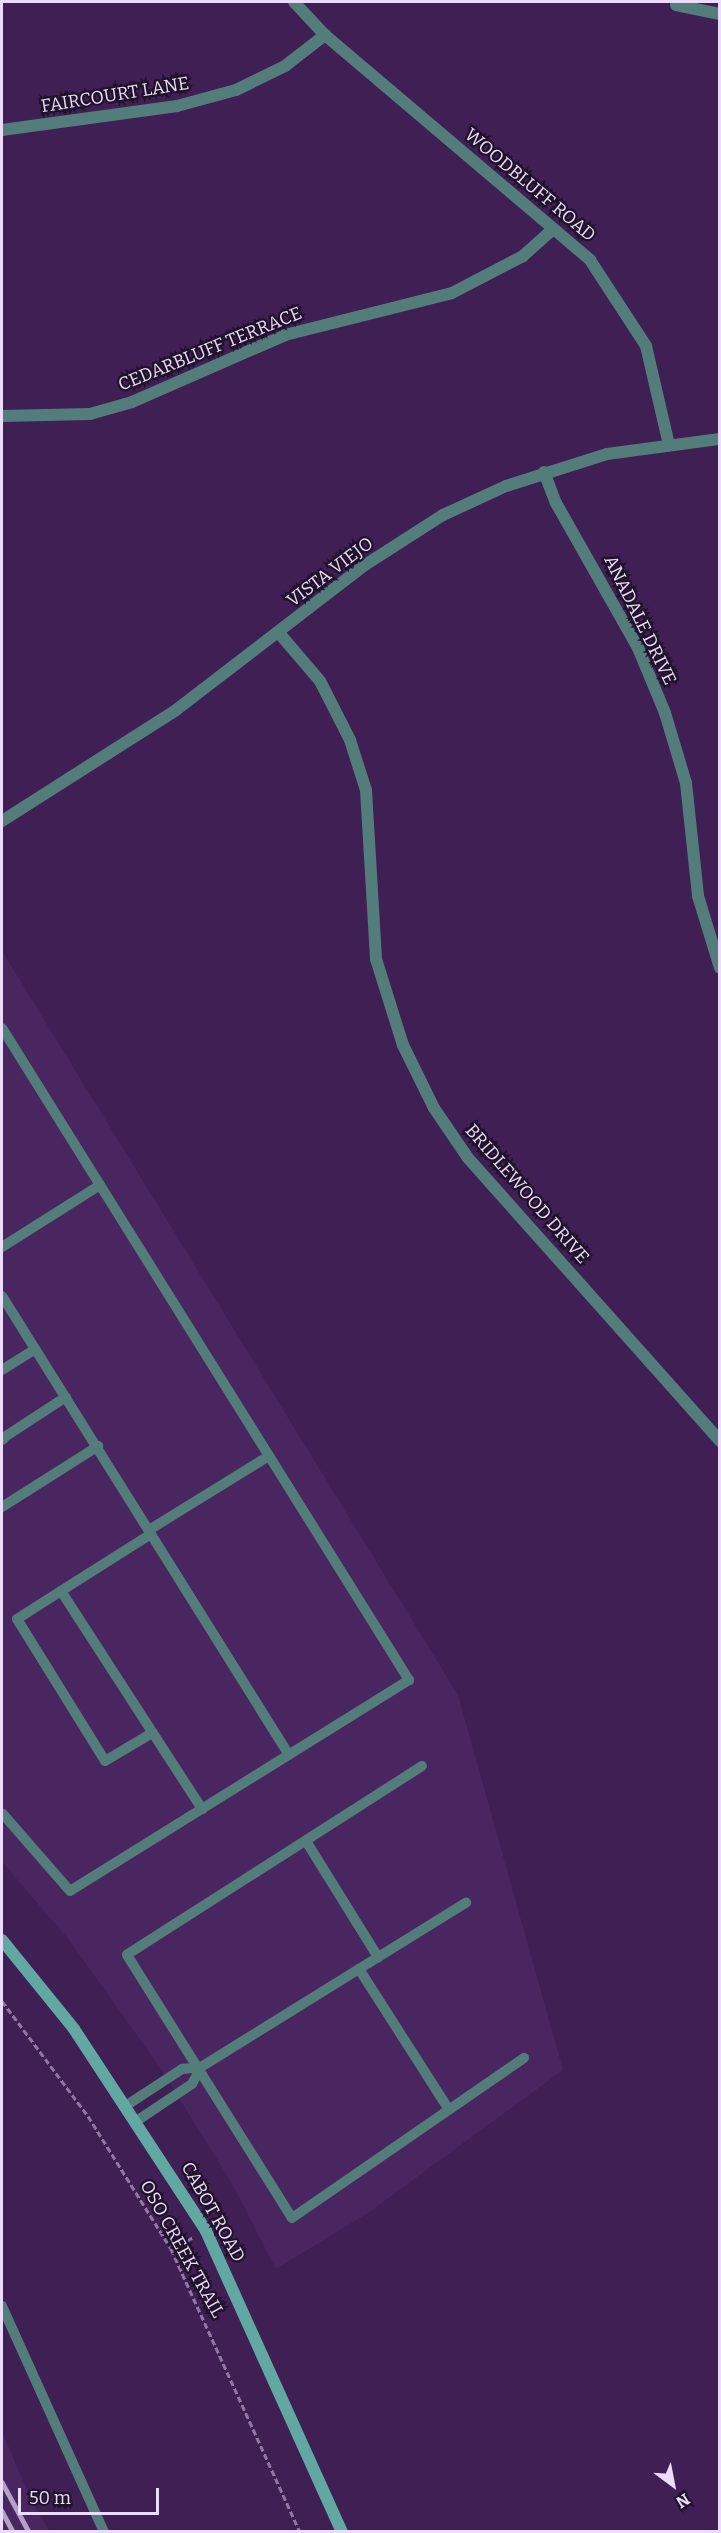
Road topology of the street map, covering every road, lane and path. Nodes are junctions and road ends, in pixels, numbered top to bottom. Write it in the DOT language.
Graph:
graph roads {
  1 [pos="294,2"];
  2 [pos="676,5"];
  3 [pos="720,14"];
  4 [pos="325,35"];
  5 [pos="2,130"];
  6 [pos="553,229"];
  7 [pos="2,416"];
  8 [pos="720,439"];
  9 [pos="669,445"];
  10 [pos="544,472"];
  11 [pos="279,633"];
  12 [pos="2,821"];
  13 [pos="720,968"];
  14 [pos="2,1028"];
  15 [pos="100,1185"];
  16 [pos="2,1247"];
  17 [pos="2,1296"];
  18 [pos="35,1348"];
  19 [pos="2,1370"];
  20 [pos="66,1397"];
  21 [pos="2,1438"];
  22 [pos="720,1441"];
  23 [pos="98,1446"];
  24 [pos="269,1456"];
  25 [pos="2,1507"];
  26 [pos="150,1532"];
  27 [pos="61,1591"];
  28 [pos="152,1733"];
  29 [pos="289,1755"];
  30 [pos="422,1766"];
  31 [pos="202,1809"];
  32 [pos="2,1813"];
  33 [pos="306,1841"];
  34 [pos="466,1903"];
  35 [pos="2,1940"];
  36 [pos="378,1957"];
  37 [pos="358,1969"];
  38 [pos="2,2001"];
  39 [pos="524,2058"];
  40 [pos="201,2067"];
  41 [pos="127,2105"];
  42 [pos="449,2110"];
  43 [pos="138,2120"];
  44 [pos="206,2231"];
  45 [pos="171,2249"];
  46 [pos="2,2306"];
  47 [pos="104,2532"];
  48 [pos="300,2532"];
  49 [pos="342,2532"];
  1 -- 4 [label="street, WOODBLUFF ROAD"];
  2 -- 3 [label="street"];
  4 -- 5 [label="street, FAIRCOURT LANE"];
  4 -- 6 [label="street, WOODBLUFF ROAD"];
  6 -- 7 [label="street, CEDARBLUFF TERRACE"];
  6 -- 9 [label="street, WOODBLUFF ROAD"];
  8 -- 9 [label="street, VISTA VIEJO"];
  9 -- 10 [label="street, VISTA VIEJO"];
  10 -- 11 [label="street, VISTA VIEJO"];
  10 -- 13 [label="street, ANADALE DRIVE"];
  11 -- 12 [label="street, VISTA VIEJO"];
  11 -- 22 [label="street, BRIDLEWOOD DRIVE"];
  14 -- 15 [label="lane"];
  15 -- 16 [label="lane"];
  15 -- 24 [label="lane"];
  17 -- 18 [label="lane"];
  18 -- 19 [label="lane"];
  18 -- 20 [label="lane"];
  20 -- 21 [label="lane"];
  20 -- 23 [label="lane"];
  23 -- 25 [label="lane"];
  23 -- 26 [label="lane"];
  24 -- 26 [label="lane"];
  24 -- 29 [label="lane"];
  26 -- 27 [label="lane"];
  26 -- 29 [label="lane"];
  27 -- 28 [label="lane"];
  27 -- 28 [label="lane"];
  28 -- 31 [label="lane"];
  29 -- 31 [label="lane"];
  30 -- 33 [label="lane"];
  31 -- 32 [label="lane"];
  33 -- 36 [label="lane"];
  33 -- 40 [label="lane"];
  34 -- 36 [label="lane"];
  35 -- 41 [label="main road, CABOT ROAD"];
  36 -- 37 [label="lane"];
  37 -- 40 [label="lane"];
  37 -- 42 [label="lane"];
  38 -- 45 [label="path, OSO CREEK TRAIL"];
  39 -- 42 [label="lane"];
  40 -- 41 [label="lane"];
  40 -- 42 [label="lane"];
  40 -- 43 [label="lane"];
  41 -- 43 [label="main road, CABOT ROAD"];
  43 -- 44 [label="main road, CABOT ROAD"];
  44 -- 45 [label="path"];
  44 -- 49 [label="main road, CABOT ROAD"];
  45 -- 48 [label="path, OSO CREEK TRAIL"];
  46 -- 47 [label="lane"];
}
